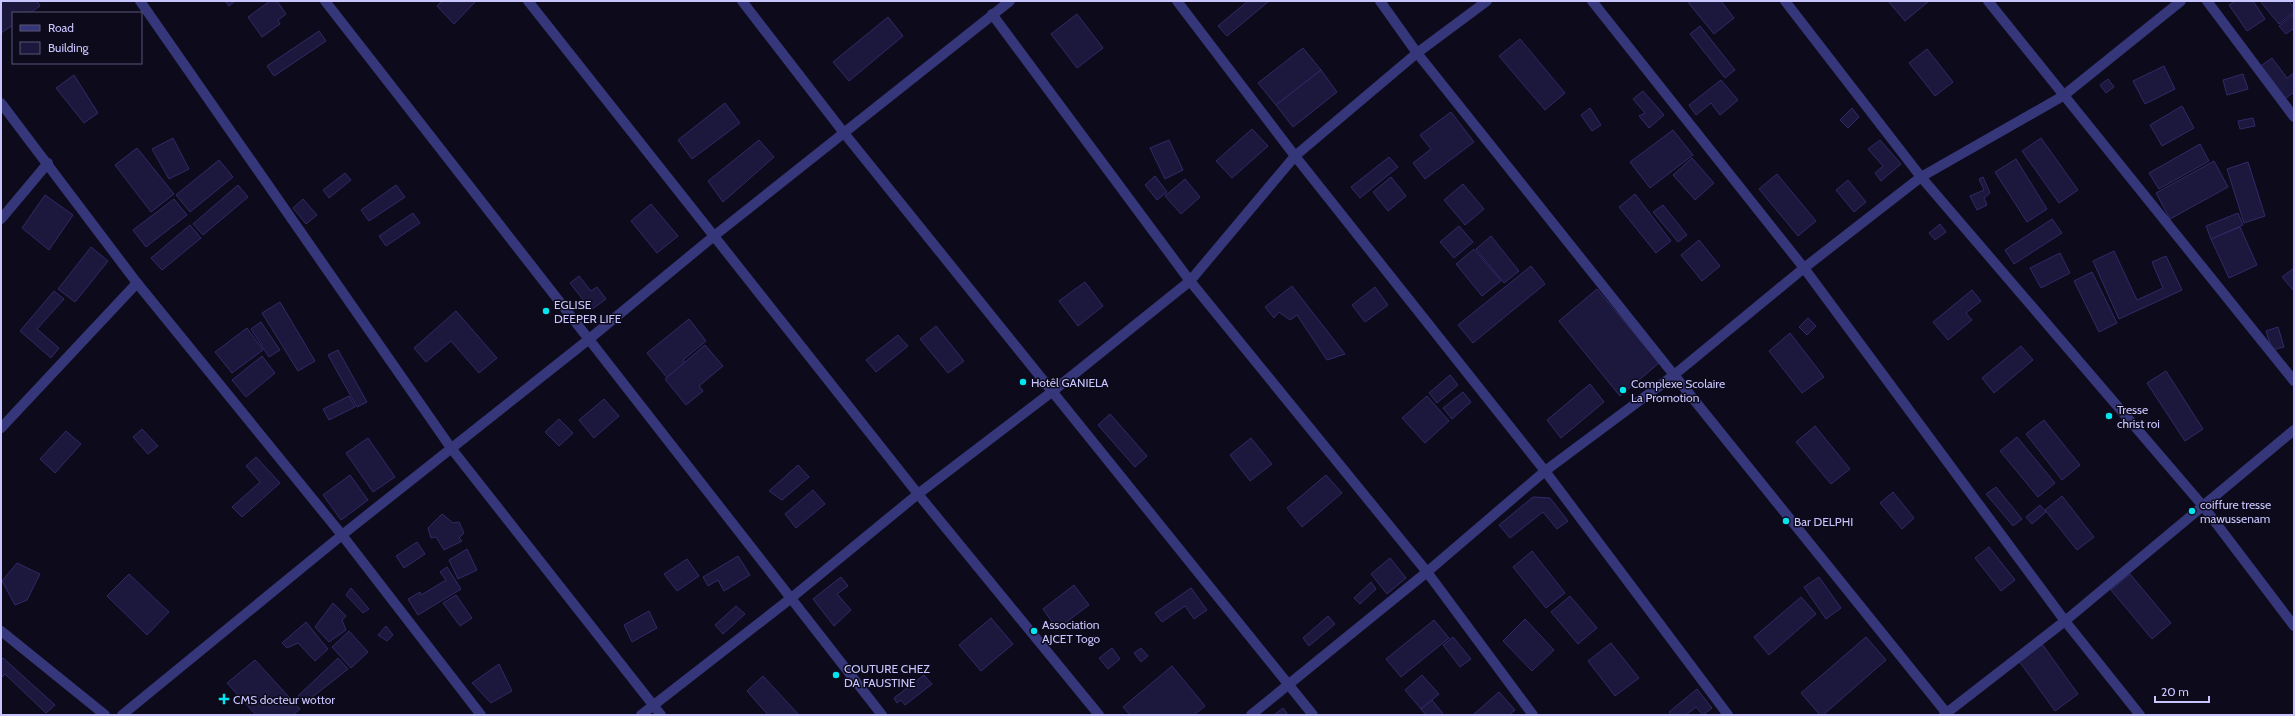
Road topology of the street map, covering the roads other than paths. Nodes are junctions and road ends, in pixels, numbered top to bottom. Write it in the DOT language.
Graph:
graph roads {
  1 [pos="140,1"];
  2 [pos="325,1"];
  3 [pos="528,1"];
  4 [pos="742,1"];
  5 [pos="1010,1"];
  6 [pos="1177,1"];
  7 [pos="1380,1"];
  8 [pos="1487,1"];
  9 [pos="1592,1"];
  10 [pos="1785,1"];
  11 [pos="1988,1"];
  12 [pos="2182,1"];
  13 [pos="2206,1"];
  14 [pos="992,14"];
  15 [pos="1417,54"];
  16 [pos="2063,96"];
  17 [pos="1,103"];
  18 [pos="2294,117"];
  19 [pos="844,133"];
  20 [pos="1295,156"];
  21 [pos="48,163"];
  22 [pos="1921,177"];
  23 [pos="1,219"];
  24 [pos="714,236"];
  25 [pos="1804,268"];
  26 [pos="1190,281"];
  27 [pos="137,283"];
  28 [pos="588,340"];
  29 [pos="1674,375"];
  30 [pos="2294,381"];
  31 [pos="1053,391"];
  32 [pos="1,428"];
  33 [pos="2294,430"];
  34 [pos="451,448"];
  35 [pos="1545,471"];
  36 [pos="918,494"];
  37 [pos="2203,506"];
  38 [pos="342,534"];
  39 [pos="1427,572"];
  40 [pos="790,599"];
  41 [pos="2065,621"];
  42 [pos="2294,626"];
  43 [pos="1,631"];
  44 [pos="1289,686"];
  45 [pos="654,706"];
  46 [pos="1946,714"];
  47 [pos="105,715"];
  48 [pos="122,715"];
  49 [pos="481,715"];
  50 [pos="641,715"];
  51 [pos="661,715"];
  52 [pos="882,715"];
  53 [pos="1099,715"];
  54 [pos="1251,715"];
  55 [pos="1313,715"];
  56 [pos="1532,715"];
  57 [pos="1728,715"];
  58 [pos="2140,715"];
  1 -- 34 [label="street"];
  2 -- 28 [label="street"];
  3 -- 24 [label="street"];
  4 -- 19 [label="street"];
  5 -- 14 [label="street"];
  6 -- 20 [label="street"];
  7 -- 15 [label="street"];
  8 -- 15 [label="street"];
  9 -- 25 [label="street"];
  10 -- 22 [label="street"];
  11 -- 16 [label="street"];
  12 -- 16 [label="street"];
  13 -- 18 [label="street"];
  14 -- 19 [label="street"];
  14 -- 26 [label="street"];
  15 -- 20 [label="street"];
  15 -- 29 [label="street"];
  16 -- 22 [label="street"];
  16 -- 30 [label="street"];
  17 -- 21 [label="street"];
  19 -- 24 [label="street"];
  19 -- 31 [label="street"];
  20 -- 26 [label="street"];
  20 -- 35 [label="street"];
  21 -- 23 [label="street"];
  21 -- 27 [label="street"];
  22 -- 25 [label="street"];
  22 -- 37 [label="street"];
  24 -- 28 [label="street"];
  24 -- 36 [label="street"];
  25 -- 29 [label="street"];
  25 -- 41 [label="street"];
  26 -- 31 [label="street"];
  26 -- 39 [label="street"];
  27 -- 32 [label="street"];
  27 -- 38 [label="street"];
  28 -- 34 [label="street"];
  28 -- 40 [label="street"];
  29 -- 35 [label="street"];
  29 -- 46 [label="street"];
  31 -- 36 [label="street"];
  31 -- 44 [label="street"];
  33 -- 37 [label="street"];
  34 -- 38 [label="street"];
  34 -- 45 [label="street"];
  35 -- 39 [label="street"];
  35 -- 57 [label="street"];
  36 -- 40 [label="street"];
  36 -- 53 [label="street"];
  37 -- 41 [label="street"];
  37 -- 42 [label="street"];
  38 -- 48 [label="street"];
  38 -- 49 [label="street"];
  39 -- 44 [label="street"];
  39 -- 56 [label="street"];
  40 -- 45 [label="street"];
  40 -- 52 [label="street"];
  41 -- 46 [label="street"];
  41 -- 58 [label="street"];
  43 -- 47 [label="street"];
  44 -- 54 [label="street"];
  44 -- 55 [label="street"];
  45 -- 50 [label="street"];
  45 -- 51 [label="street"];
}
